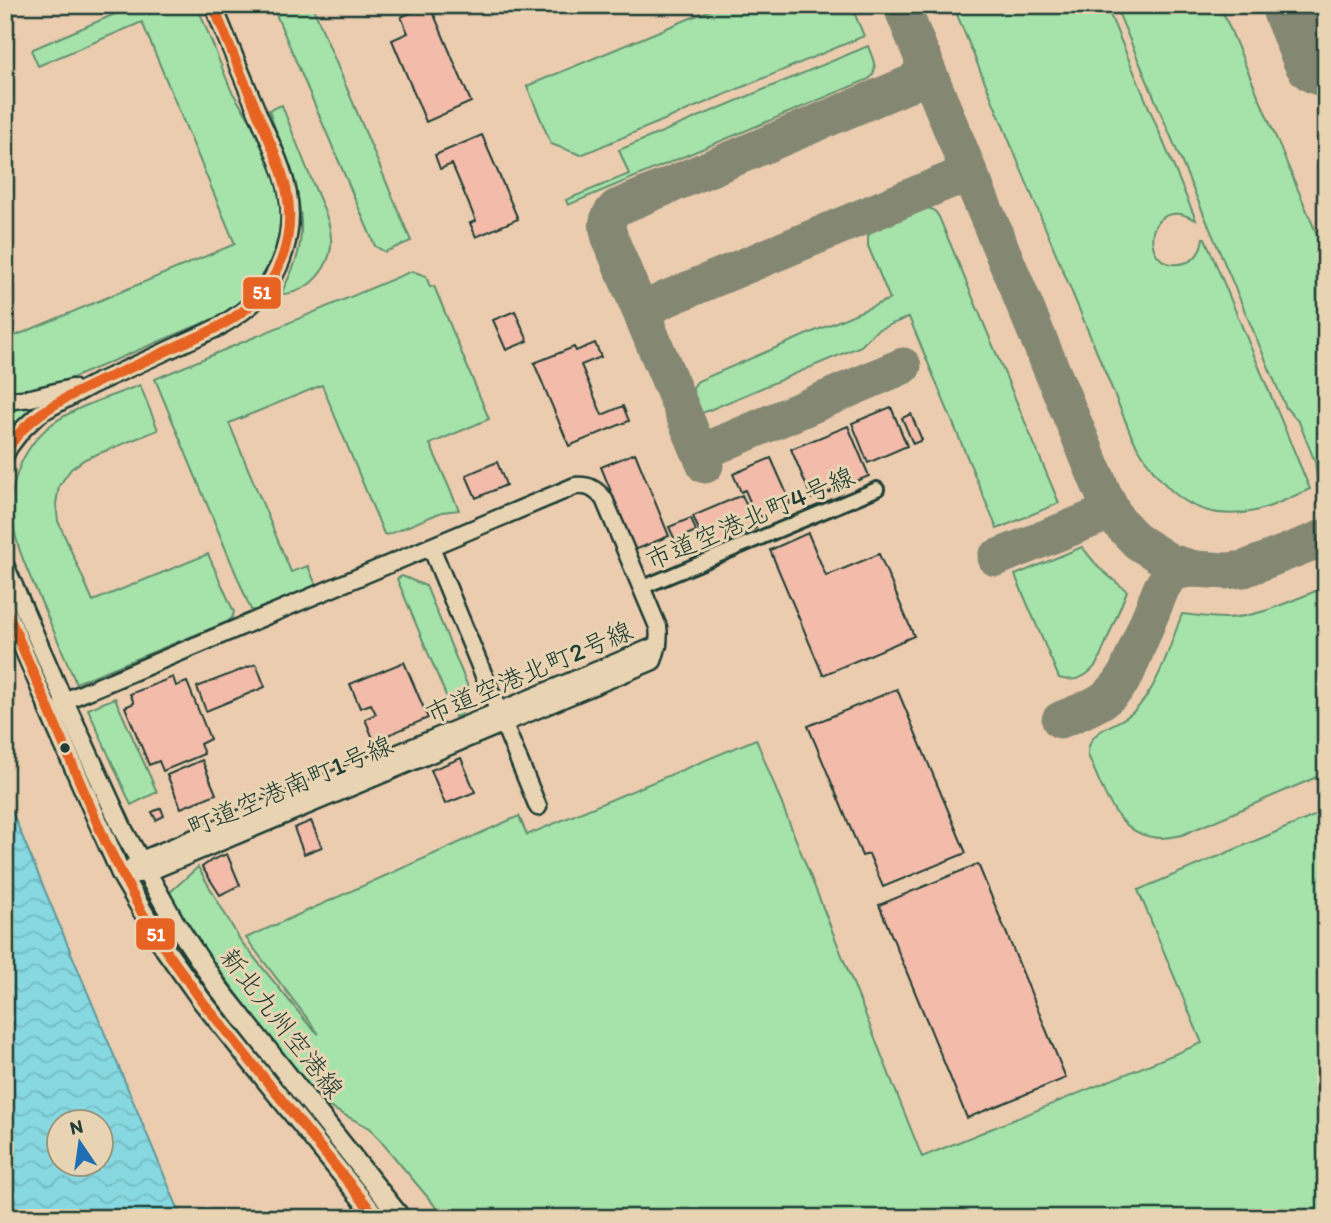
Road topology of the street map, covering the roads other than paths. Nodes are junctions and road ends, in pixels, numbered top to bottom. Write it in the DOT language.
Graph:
graph roads {
  1 [pos="213,5"];
  2 [pos="92,385"];
  3 [pos="5,401"];
  4 [pos="5,455"];
  5 [pos="877,489"];
  6 [pos="431,547"];
  7 [pos="5,565"];
  8 [pos="641,588"];
  9 [pos="5,606"];
  10 [pos="56,704"];
  11 [pos="501,718"];
  12 [pos="538,807"];
  13 [pos="143,867"];
  14 [pos="121,876"];
  15 [pos="398,1214"];
  16 [pos="377,1218"];
  1 -- 2 [label="street"];
  2 -- 3 [label="street"];
  2 -- 4 [label="street"];
  5 -- 8 [label="street, 市道空港北町4号線"];
  6 -- 8 [label="street, 市道空港北町2号線"];
  6 -- 10 [label="street, 市道空港北町2号線"];
  6 -- 11 [label="street"];
  7 -- 10 [label="street"];
  8 -- 11 [label="street, 市道空港北町2号線"];
  9 -- 10 [label="street"];
  10 -- 13 [label="main road, 新北九州空港線"];
  10 -- 14 [label="main road, 新北九州空港線"];
  11 -- 12 [label="street"];
  11 -- 13 [label="street, 市道空港北町2号線"];
  13 -- 14 [label="street, 市道空港北町2号線"];
  13 -- 15 [label="main road, 新北九州空港線"];
  14 -- 16 [label="main road, 新北九州空港線"];
}
